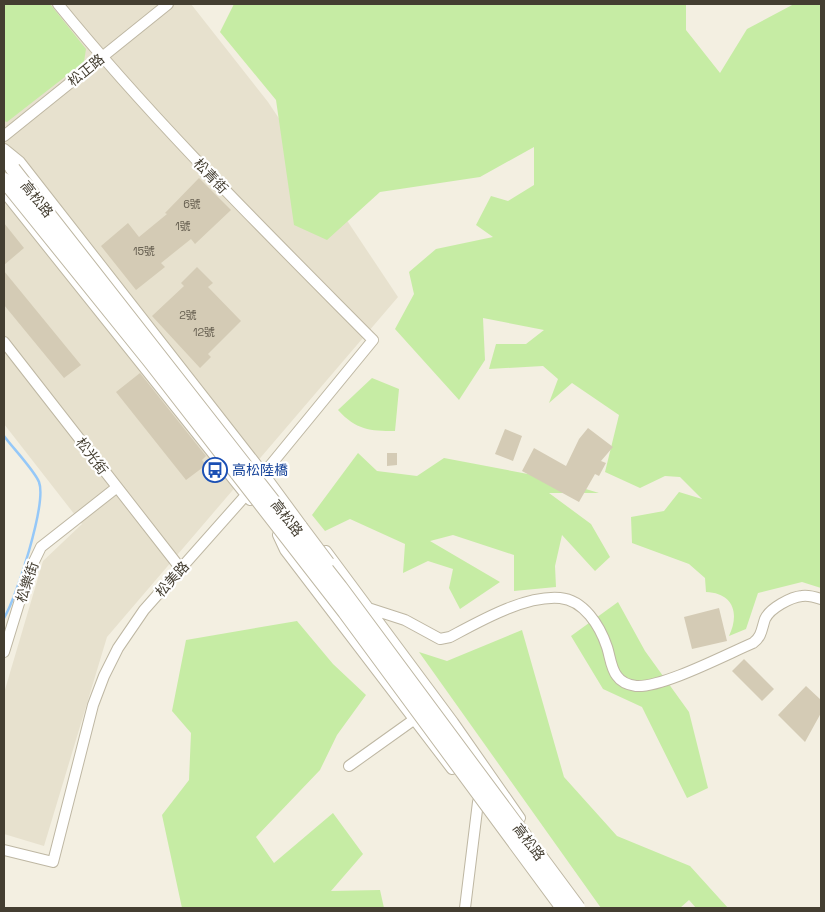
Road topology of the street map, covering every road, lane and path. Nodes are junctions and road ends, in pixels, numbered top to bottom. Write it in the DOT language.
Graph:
graph roads {
  1 [pos="58,4"];
  2 [pos="168,4"];
  3 [pos="101,57"];
  4 [pos="4,136"];
  5 [pos="4,149"];
  6 [pos="4,155"];
  7 [pos="4,180"];
  8 [pos="4,192"];
  9 [pos="373,340"];
  10 [pos="4,342"];
  11 [pos="263,472"];
  12 [pos="116,488"];
  13 [pos="246,496"];
  14 [pos="300,522"];
  15 [pos="281,539"];
  16 [pos="181,569"];
  17 [pos="821,599"];
  18 [pos="368,608"];
  19 [pos="4,652"];
  20 [pos="438,702"];
  21 [pos="413,720"];
  22 [pos="440,732"];
  23 [pos="350,766"];
  24 [pos="495,785"];
  25 [pos="478,802"];
  26 [pos="4,850"];
  27 [pos="465,908"];
  28 [pos="563,908"];
  29 [pos="578,908"];
  1 -- 3 [label="street, 松青街"];
  2 -- 3 [label="street, 松正路"];
  3 -- 4 [label="street, 松正路"];
  3 -- 9 [label="street, 松青街"];
  5 -- 11 [label="street, 高松路"];
  6 -- 22 [label="street, 高松路, bridge"];
  7 -- 22 [label="street, 高松路, bridge"];
  8 -- 13 [label="street, 高松路"];
  9 -- 11 [label="street, 松美路"];
  10 -- 12 [label="street, 松光街"];
  11 -- 13 [label="street, 松美路"];
  11 -- 14 [label="street, 高松路"];
  12 -- 16 [label="street, 松光街"];
  12 -- 19 [label="street, 松樂街"];
  13 -- 15 [label="street, 高松路"];
  13 -- 16 [label="street, 松美路"];
  14 -- 18 [label="street, 高松路"];
  14 -- 22 [label="street, bridge"];
  15 -- 21 [label="street, 高松路"];
  15 -- 22 [label="street, bridge"];
  16 -- 26 [label="street, 松美路"];
  17 -- 18 [label="street"];
  18 -- 20 [label="street, 高松路"];
  20 -- 21 [label="street"];
  20 -- 24 [label="street, 高松路"];
  21 -- 23 [label="street"];
  21 -- 25 [label="street, 高松路"];
  22 -- 28 [label="street, 高松路, bridge"];
  22 -- 29 [label="street, 高松路, bridge"];
  24 -- 25 [label="street"];
  24 -- 25 [label="street, 高松路"];
  25 -- 27 [label="street"];
}
